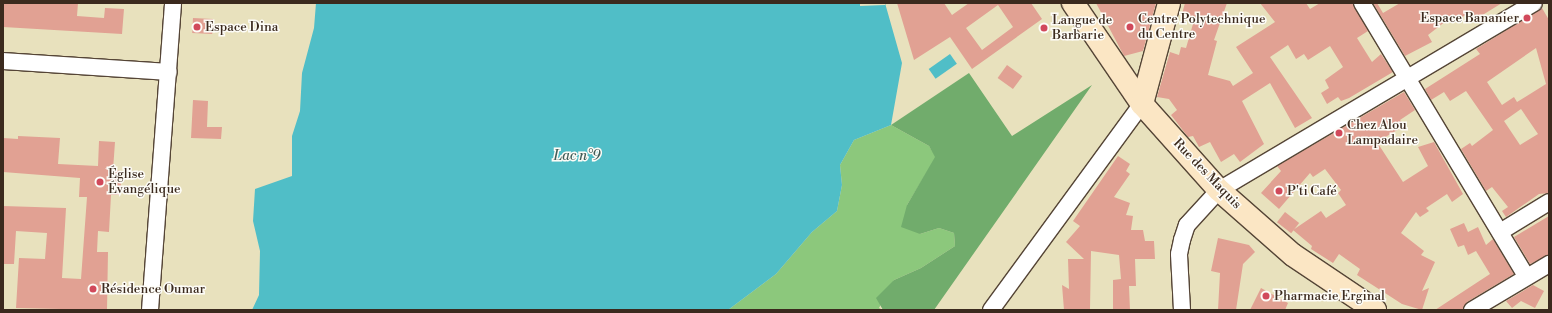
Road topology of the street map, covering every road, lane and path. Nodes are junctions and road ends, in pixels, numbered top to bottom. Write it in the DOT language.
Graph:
graph roads {
  1 [pos="174,3"];
  2 [pos="1073,3"];
  3 [pos="1169,3"];
  4 [pos="1362,3"];
  5 [pos="1534,3"];
  6 [pos="3,61"];
  7 [pos="169,72"];
  8 [pos="1406,80"];
  9 [pos="1142,104"];
  10 [pos="1219,190"];
  11 [pos="1549,202"];
  12 [pos="1500,232"];
  13 [pos="1549,264"];
  14 [pos="1526,276"];
  15 [pos="150,310"];
  16 [pos="991,310"];
  17 [pos="1182,310"];
  18 [pos="1375,310"];
  19 [pos="1472,310"];
  1 -- 7 [label="street"];
  2 -- 9 [label="street, Rue des Maquis"];
  3 -- 9 [label="street"];
  4 -- 8 [label="street"];
  5 -- 8 [label="street"];
  6 -- 7 [label="street"];
  7 -- 15 [label="street"];
  8 -- 10 [label="street"];
  8 -- 12 [label="street"];
  9 -- 10 [label="street, Rue des Maquis"];
  9 -- 16 [label="street"];
  10 -- 17 [label="street"];
  10 -- 18 [label="street, Rue des Maquis"];
  11 -- 12 [label="street"];
  12 -- 14 [label="street"];
  13 -- 14 [label="street"];
  14 -- 19 [label="street"];
}
